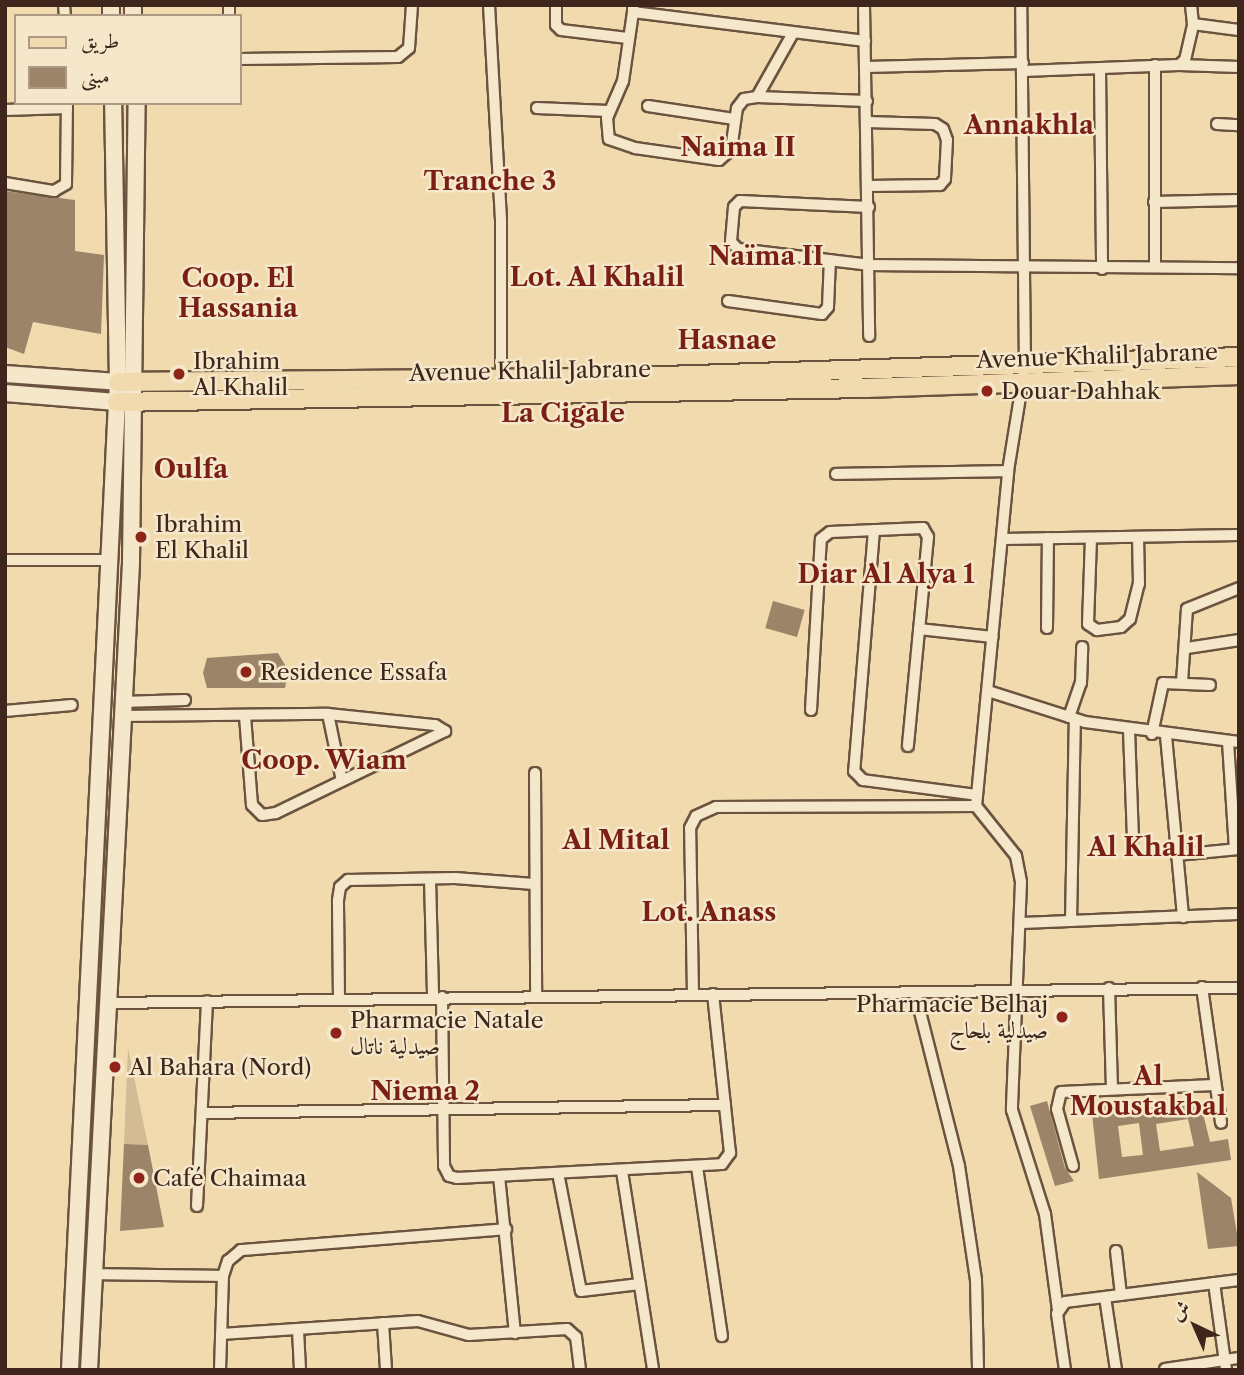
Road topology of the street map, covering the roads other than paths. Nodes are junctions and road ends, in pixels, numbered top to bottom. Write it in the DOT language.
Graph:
graph roads {
  1 [pos="412,5"];
  2 [pos="489,5"];
  3 [pos="556,5"];
  4 [pos="864,5"];
  5 [pos="1021,5"];
  6 [pos="1191,5"];
  7 [pos="633,9"];
  8 [pos="1193,24"];
  9 [pos="1239,30"];
  10 [pos="793,33"];
  11 [pos="628,38"];
  12 [pos="865,41"];
  13 [pos="242,59"];
  14 [pos="1155,65"];
  15 [pos="1179,65"];
  16 [pos="866,67"];
  17 [pos="1023,67"];
  18 [pos="1239,67"];
  19 [pos="1100,69"];
  20 [pos="757,97"];
  21 [pos="867,100"];
  22 [pos="67,105"];
  23 [pos="113,105"];
  24 [pos="136,105"];
  25 [pos="648,106"];
  26 [pos="537,108"];
  27 [pos="5,110"];
  28 [pos="608,111"];
  29 [pos="734,119"];
  30 [pos="867,122"];
  31 [pos="1217,124"];
  32 [pos="1239,125"];
  33 [pos="5,183"];
  34 [pos="868,186"];
  35 [pos="1239,200"];
  36 [pos="1154,202"];
  37 [pos="869,207"];
  38 [pos="830,260"];
  39 [pos="870,265"];
  40 [pos="1024,266"];
  41 [pos="1155,267"];
  42 [pos="1239,268"];
  43 [pos="1102,269"];
  44 [pos="728,301"];
  45 [pos="869,335"];
  46 [pos="1239,357"];
  47 [pos="5,374"];
  48 [pos="1024,374"];
  49 [pos="1239,375"];
  50 [pos="501,379"];
  51 [pos="127,383"];
  52 [pos="5,393"];
  53 [pos="125,402"];
  54 [pos="1008,471"];
  55 [pos="836,474"];
  56 [pos="874,530"];
  57 [pos="1239,535"];
  58 [pos="1138,537"];
  59 [pos="1048,538"];
  60 [pos="1091,538"];
  61 [pos="1003,539"];
  62 [pos="5,560"];
  63 [pos="109,560"];
  64 [pos="1239,588"];
  65 [pos="1046,628"];
  66 [pos="919,629"];
  67 [pos="992,637"];
  68 [pos="1239,640"];
  69 [pos="1082,647"];
  70 [pos="1187,648"];
  71 [pos="1182,682"];
  72 [pos="1210,685"];
  73 [pos="988,691"];
  74 [pos="185,700"];
  75 [pos="72,705"];
  76 [pos="122,709"];
  77 [pos="811,710"];
  78 [pos="5,711"];
  79 [pos="328,714"];
  80 [pos="244,717"];
  81 [pos="1072,718"];
  82 [pos="1129,730"];
  83 [pos="1152,734"];
  84 [pos="1166,736"];
  85 [pos="1234,742"];
  86 [pos="908,746"];
  87 [pos="535,772"];
  88 [pos="342,781"];
  89 [pos="976,800"];
  90 [pos="1133,838"];
  91 [pos="1237,849"];
  92 [pos="1177,855"];
  93 [pos="430,879"];
  94 [pos="534,884"];
  95 [pos="1239,914"];
  96 [pos="1183,917"];
  97 [pos="1071,921"];
  98 [pos="1021,923"];
  99 [pos="1202,987"];
  100 [pos="1109,988"];
  101 [pos="1239,988"];
  102 [pos="1015,989"];
  103 [pos="915,992"];
  104 [pos="692,994"];
  105 [pos="713,994"];
  106 [pos="536,995"];
  107 [pos="437,996"];
  108 [pos="339,999"];
  109 [pos="207,1002"];
  110 [pos="110,1003"];
  111 [pos="1214,1084"];
  112 [pos="1112,1087"];
  113 [pos="725,1105"];
  114 [pos="443,1110"];
  115 [pos="202,1113"];
  116 [pos="1221,1123"];
  117 [pos="1073,1166"];
  118 [pos="697,1167"];
  119 [pos="622,1171"];
  120 [pos="558,1173"];
  121 [pos="499,1176"];
  122 [pos="197,1206"];
  123 [pos="506,1229"];
  124 [pos="1115,1251"];
  125 [pos="93,1274"];
  126 [pos="223,1276"];
  127 [pos="1239,1279"];
  128 [pos="1214,1283"];
  129 [pos="640,1284"];
  130 [pos="1121,1295"];
  131 [pos="1105,1297"];
  132 [pos="1058,1310"];
  133 [pos="383,1323"];
  134 [pos="298,1330"];
  135 [pos="515,1333"];
  136 [pos="221,1334"];
  137 [pos="722,1336"];
  138 [pos="1239,1358"];
  139 [pos="1225,1365"];
  140 [pos="1166,1369"];
  141 [pos="70,1370"];
  142 [pos="89,1370"];
  143 [pos="220,1370"];
  144 [pos="300,1370"];
  145 [pos="386,1370"];
  146 [pos="580,1370"];
  147 [pos="653,1370"];
  148 [pos="978,1370"];
  149 [pos="1065,1370"];
  150 [pos="1116,1370"];
  1 -- 13 [label="street"];
  2 -- 50 [label="street"];
  3 -- 11 [label="street"];
  4 -- 12 [label="street"];
  5 -- 17 [label="street"];
  6 -- 8 [label="street"];
  7 -- 10 [label="street"];
  7 -- 11 [label="street"];
  8 -- 9 [label="street"];
  8 -- 15 [label="street"];
  10 -- 12 [label="street"];
  10 -- 20 [label="street"];
  11 -- 28 [label="street"];
  12 -- 16 [label="street"];
  14 -- 15 [label="street"];
  14 -- 19 [label="street"];
  14 -- 36 [label="street"];
  15 -- 18 [label="street"];
  16 -- 17 [label="street"];
  16 -- 21 [label="street"];
  17 -- 19 [label="street"];
  17 -- 40 [label="street"];
  19 -- 43 [label="street"];
  20 -- 21 [label="street"];
  20 -- 29 [label="street"];
  21 -- 30 [label="street"];
  22 -- 27 [label="street"];
  22 -- 33 [label="street"];
  23 -- 51 [label="main road"];
  24 -- 51 [label="main road"];
  25 -- 29 [label="street"];
  26 -- 28 [label="street"];
  28 -- 29 [label="street"];
  30 -- 34 [label="street"];
  30 -- 34 [label="street"];
  31 -- 32 [label="street"];
  34 -- 37 [label="street"];
  35 -- 36 [label="street"];
  36 -- 41 [label="street"];
  37 -- 38 [label="street"];
  37 -- 39 [label="street"];
  38 -- 39 [label="street"];
  38 -- 44 [label="street"];
  39 -- 40 [label="street"];
  39 -- 45 [label="street"];
  40 -- 43 [label="street"];
  40 -- 48 [label="street"];
  41 -- 42 [label="street"];
  41 -- 43 [label="street"];
  46 -- 48 [label="main road, Avenue Khalil Jabrane"];
  47 -- 51 [label="main road"];
  48 -- 49 [label="main road, Avenue Khalil Jabrane"];
  48 -- 50 [label="main road, Avenue Khalil Jabrane"];
  48 -- 53 [label="main road, Avenue Khalil Jabrane"];
  48 -- 54 [label="street"];
  50 -- 51 [label="main road, Avenue Khalil Jabrane"];
  51 -- 53 [label="main road"];
  52 -- 53 [label="main road"];
  53 -- 63 [label="main road"];
  53 -- 76 [label="main road"];
  54 -- 55 [label="street"];
  54 -- 61 [label="street"];
  56 -- 66 [label="street"];
  56 -- 77 [label="street"];
  56 -- 89 [label="street"];
  57 -- 58 [label="street"];
  58 -- 60 [label="street"];
  58 -- 60 [label="street"];
  59 -- 60 [label="street"];
  59 -- 61 [label="street"];
  59 -- 65 [label="street"];
  61 -- 67 [label="street"];
  62 -- 63 [label="street"];
  63 -- 141 [label="main road"];
  64 -- 70 [label="street"];
  66 -- 67 [label="street"];
  66 -- 86 [label="street"];
  67 -- 73 [label="street"];
  68 -- 70 [label="street"];
  69 -- 81 [label="street"];
  70 -- 71 [label="street"];
  71 -- 72 [label="street"];
  71 -- 83 [label="street"];
  73 -- 81 [label="street"];
  73 -- 89 [label="street"];
  74 -- 76 [label="street"];
  75 -- 78 [label="street"];
  76 -- 80 [label="street"];
  76 -- 110 [label="main road"];
  79 -- 80 [label="street"];
  79 -- 88 [label="street"];
  79 -- 88 [label="street"];
  80 -- 88 [label="street"];
  81 -- 82 [label="street"];
  81 -- 97 [label="street"];
  82 -- 83 [label="street"];
  82 -- 90 [label="street"];
  83 -- 84 [label="street"];
  84 -- 85 [label="street"];
  84 -- 92 [label="street"];
  85 -- 91 [label="street"];
  87 -- 94 [label="street"];
  89 -- 98 [label="street"];
  89 -- 104 [label="street"];
  91 -- 92 [label="street"];
  92 -- 96 [label="street"];
  93 -- 94 [label="street"];
  93 -- 107 [label="street"];
  93 -- 108 [label="street"];
  94 -- 106 [label="street"];
  95 -- 96 [label="street"];
  96 -- 97 [label="street"];
  97 -- 98 [label="street"];
  98 -- 102 [label="street"];
  99 -- 100 [label="street"];
  99 -- 101 [label="street"];
  99 -- 111 [label="street"];
  100 -- 102 [label="street"];
  100 -- 112 [label="street"];
  102 -- 103 [label="street"];
  102 -- 132 [label="street"];
  103 -- 105 [label="street"];
  103 -- 148 [label="street"];
  104 -- 105 [label="street"];
  104 -- 106 [label="street"];
  105 -- 113 [label="street"];
  106 -- 107 [label="street"];
  107 -- 108 [label="street"];
  107 -- 114 [label="street"];
  108 -- 109 [label="street"];
  109 -- 110 [label="street"];
  109 -- 115 [label="street"];
  110 -- 125 [label="main road"];
  111 -- 112 [label="street"];
  111 -- 116 [label="street"];
  112 -- 117 [label="street"];
  113 -- 114 [label="street"];
  113 -- 118 [label="street"];
  114 -- 115 [label="street"];
  114 -- 121 [label="street"];
  115 -- 122 [label="street"];
  118 -- 119 [label="street"];
  118 -- 137 [label="street"];
  119 -- 120 [label="street"];
  119 -- 129 [label="street"];
  120 -- 121 [label="street"];
  120 -- 129 [label="street"];
  121 -- 123 [label="street"];
  123 -- 126 [label="street"];
  123 -- 135 [label="street"];
  124 -- 130 [label="street"];
  125 -- 126 [label="street"];
  125 -- 142 [label="main road"];
  126 -- 136 [label="street"];
  127 -- 128 [label="street"];
  128 -- 130 [label="street"];
  128 -- 139 [label="street"];
  129 -- 147 [label="street"];
  130 -- 131 [label="street"];
  131 -- 132 [label="street"];
  131 -- 150 [label="street"];
  132 -- 149 [label="street"];
  133 -- 134 [label="street"];
  133 -- 135 [label="street"];
  133 -- 145 [label="street"];
  134 -- 136 [label="street"];
  134 -- 144 [label="street"];
  135 -- 146 [label="street"];
  136 -- 143 [label="street"];
  138 -- 139 [label="street"];
  139 -- 140 [label="street"];
}
